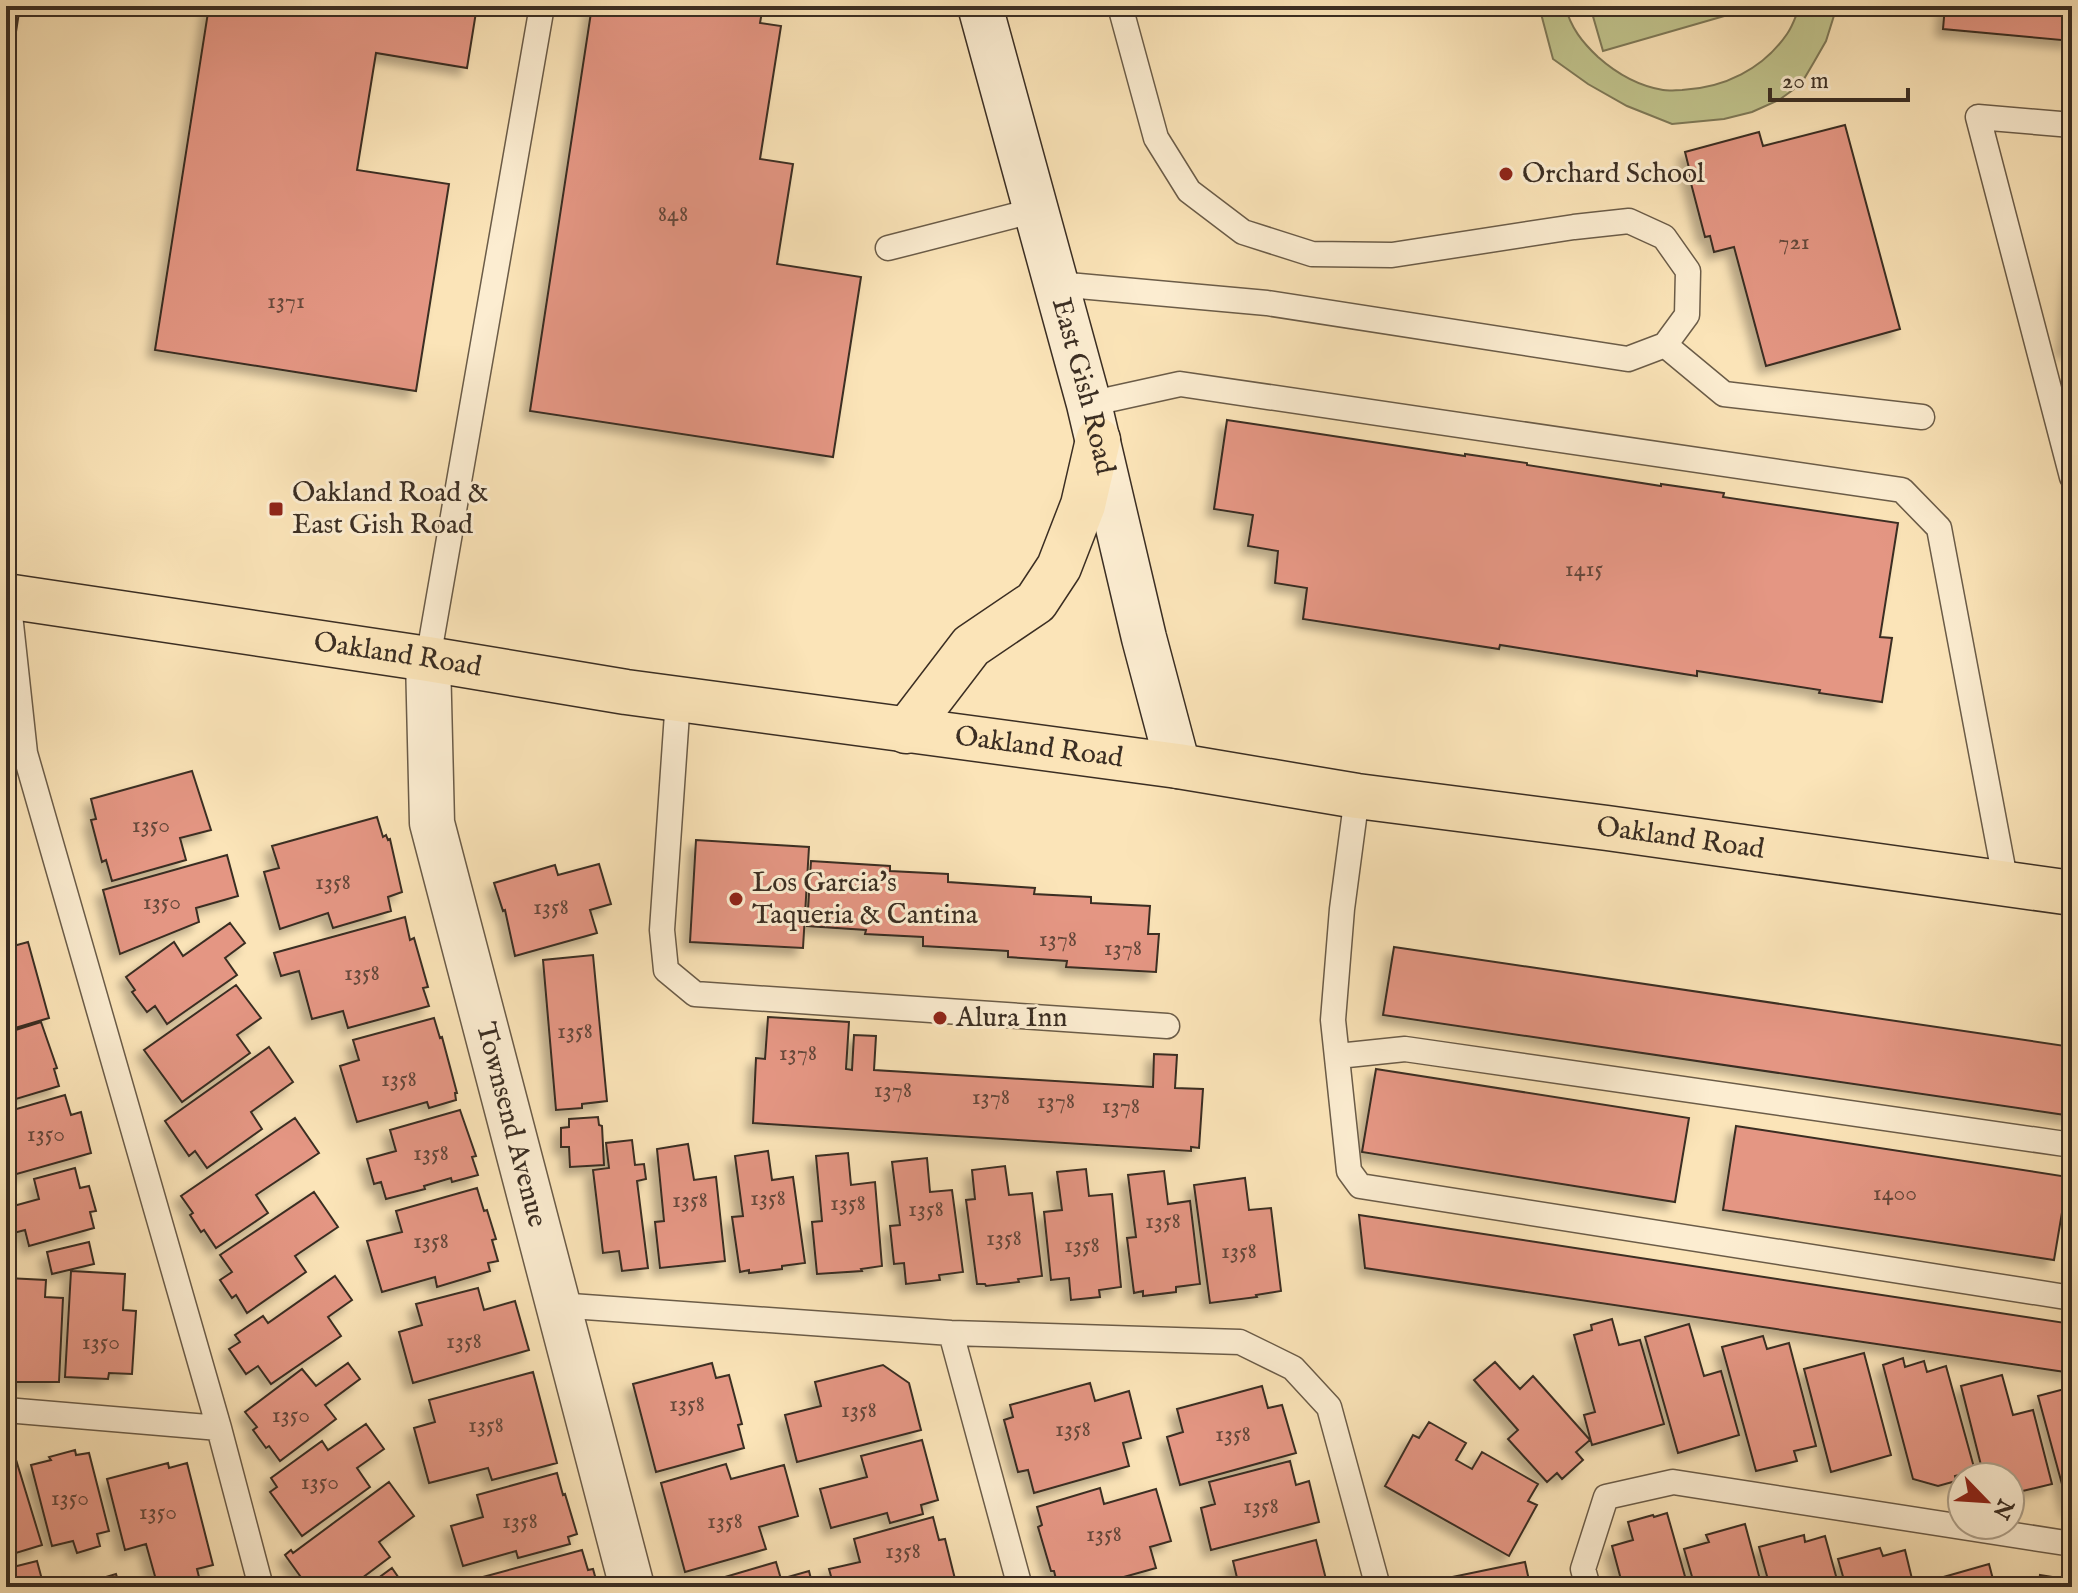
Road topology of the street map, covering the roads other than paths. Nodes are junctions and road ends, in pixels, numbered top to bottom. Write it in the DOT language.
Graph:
graph roads {
  1 [pos="542,6"];
  2 [pos="980,6"];
  3 [pos="1120,6"];
  4 [pos="2072,125"];
  5 [pos="1036,210"];
  6 [pos="888,248"];
  7 [pos="1057,284"];
  8 [pos="1665,345"];
  9 [pos="1922,417"];
  10 [pos="1094,422"];
  11 [pos="2072,477"];
  12 [pos="7,596"];
  13 [pos="428,659"];
  14 [pos="678,699"];
  15 [pos="906,731"];
  16 [pos="1178,766"];
  17 [pos="1357,796"];
  18 [pos="2006,884"];
  19 [pos="2072,893"];
  20 [pos="1167,1026"];
  21 [pos="1338,1056"];
  22 [pos="2072,1145"];
  23 [pos="2072,1298"];
  24 [pos="557,1305"];
  25 [pos="951,1333"];
  26 [pos="6,1410"];
  27 [pos="219,1428"];
  28 [pos="2072,1544"];
  29 [pos="261,1587"];
  30 [pos="632,1587"];
  31 [pos="1020,1587"];
  32 [pos="1378,1587"];
  33 [pos="1588,1587"];
  1 -- 13 [label="lane"];
  2 -- 5 [label="street, East Gish Road"];
  3 -- 8 [label="lane"];
  4 -- 11 [label="lane"];
  5 -- 6 [label="lane"];
  5 -- 7 [label="street, East Gish Road"];
  7 -- 8 [label="lane"];
  7 -- 10 [label="street, East Gish Road"];
  8 -- 9 [label="lane"];
  10 -- 15 [label="main road"];
  10 -- 16 [label="street, East Gish Road"];
  10 -- 18 [label="lane"];
  12 -- 13 [label="main road, Oakland Road"];
  12 -- 27 [label="lane"];
  13 -- 14 [label="main road, Oakland Road"];
  13 -- 24 [label="street, Townsend Avenue"];
  14 -- 15 [label="main road, Oakland Road"];
  14 -- 20 [label="lane"];
  15 -- 16 [label="main road, Oakland Road"];
  16 -- 17 [label="main road, Oakland Road"];
  17 -- 18 [label="main road, Oakland Road"];
  17 -- 21 [label="lane"];
  18 -- 19 [label="main road, Oakland Road"];
  21 -- 22 [label="lane"];
  21 -- 23 [label="lane"];
  24 -- 25 [label="lane"];
  24 -- 30 [label="street, Townsend Avenue"];
  25 -- 31 [label="lane"];
  25 -- 32 [label="lane"];
  26 -- 27 [label="lane"];
  27 -- 29 [label="lane"];
  28 -- 33 [label="lane"];
}
